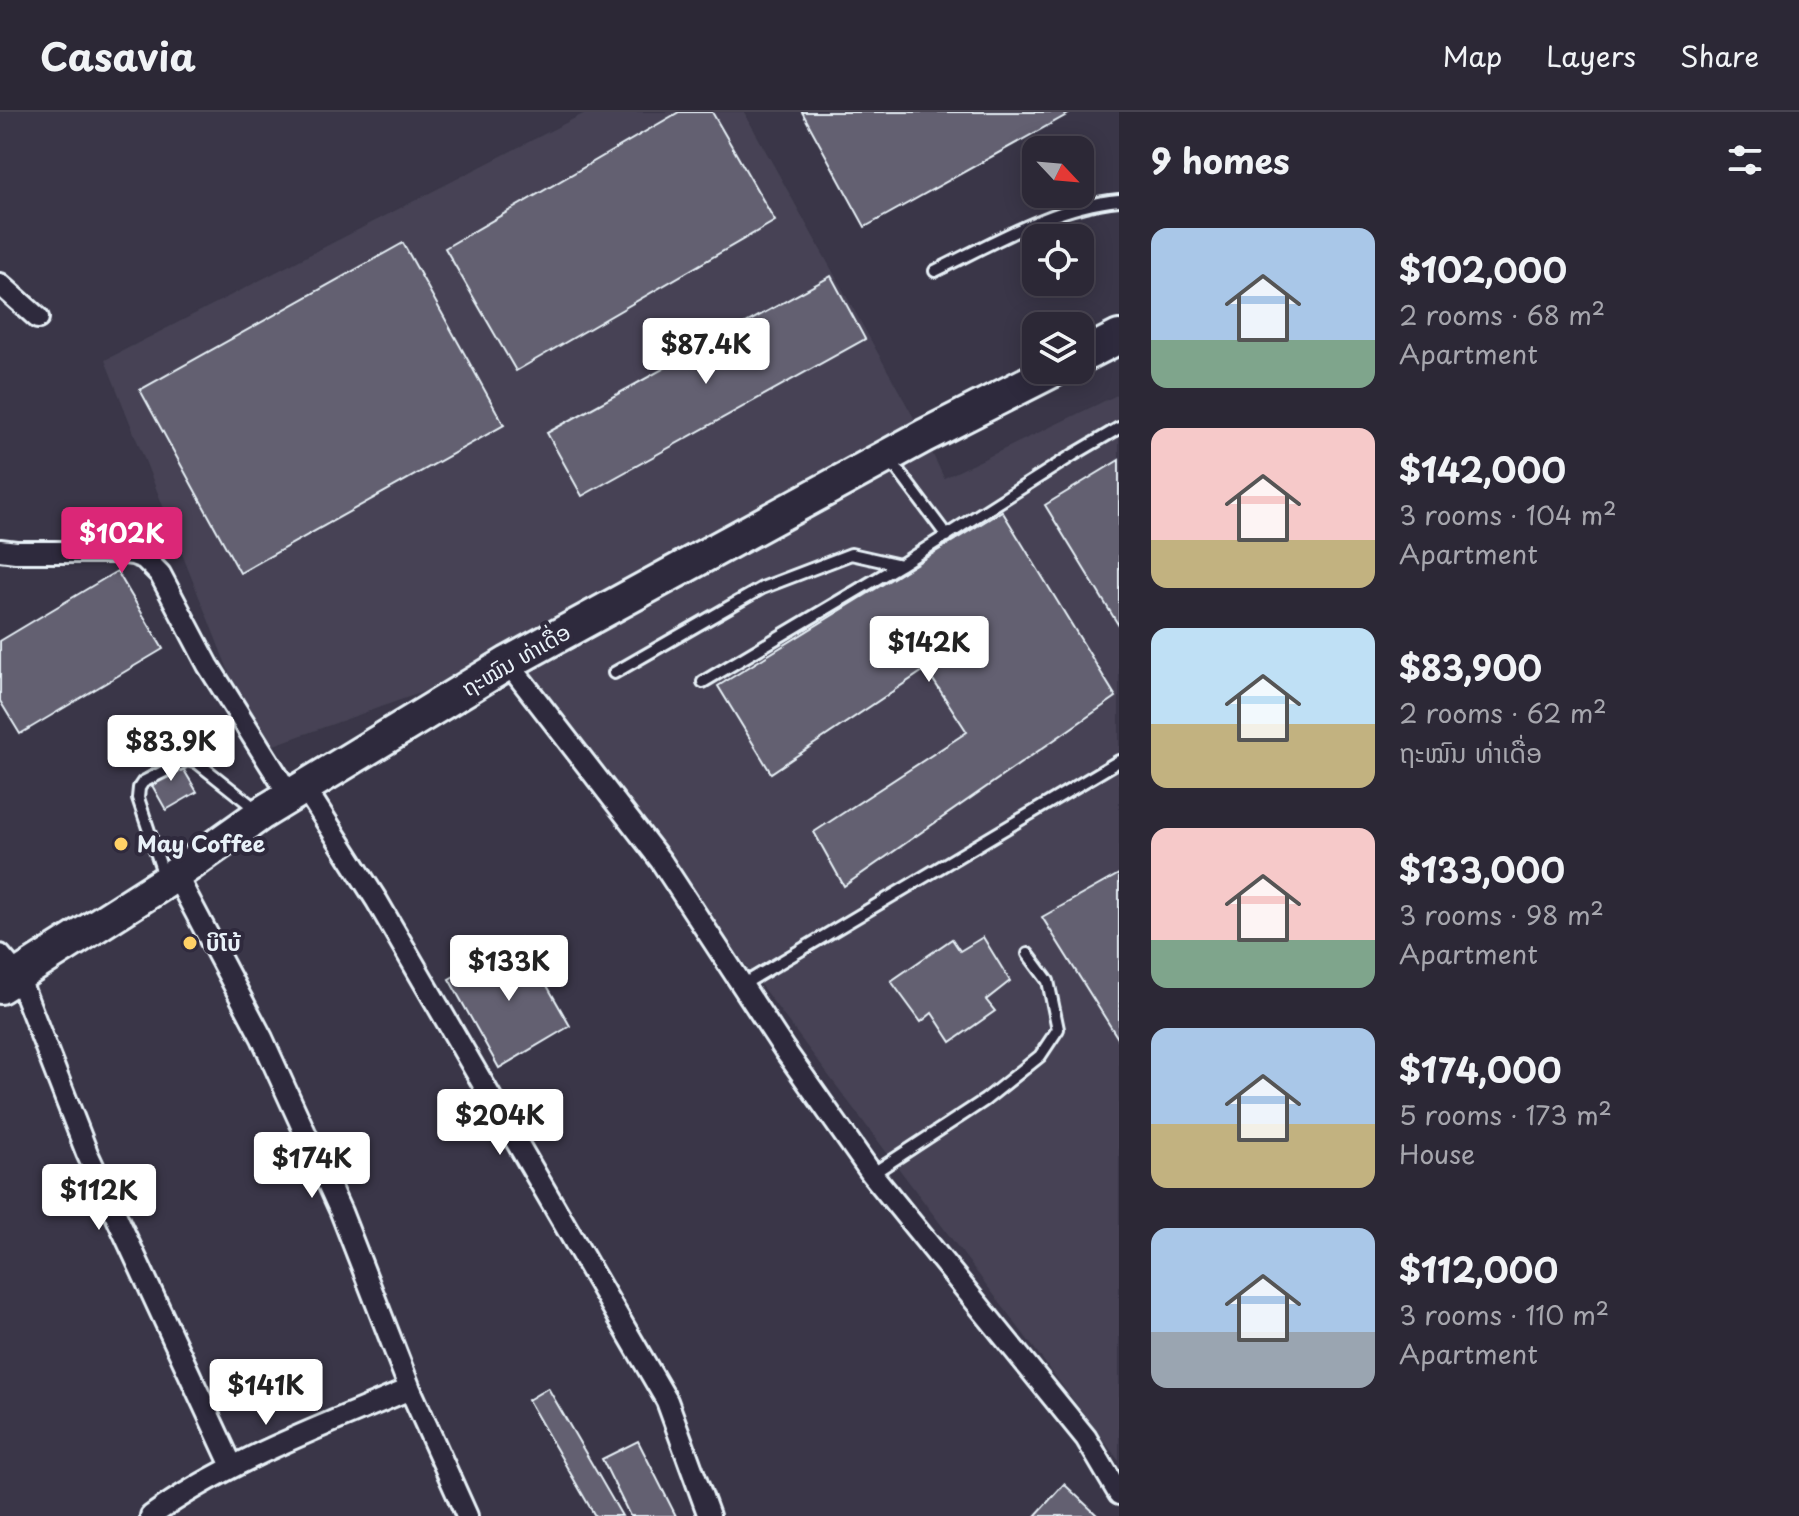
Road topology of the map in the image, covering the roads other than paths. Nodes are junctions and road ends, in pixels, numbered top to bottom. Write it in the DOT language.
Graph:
graph roads {
  1 [pos="1119,200"];
  2 [pos="935,271"];
  3 [pos="0,284"];
  4 [pos="38,318"];
  5 [pos="1119,337"];
  6 [pos="1094,350"];
  7 [pos="1027,384"];
  8 [pos="1119,428"];
  9 [pos="887,456"];
  10 [pos="947,536"];
  11 [pos="0,550"];
  12 [pos="900,565"];
  13 [pos="508,663"];
  14 [pos="614,673"];
  15 [pos="703,682"];
  16 [pos="1119,761"];
  17 [pos="298,792"];
  18 [pos="262,813"];
  19 [pos="170,878"];
  20 [pos="1028,954"];
  21 [pos="6,973"];
  22 [pos="742,985"];
  23 [pos="872,1174"];
  24 [pos="410,1389"];
  25 [pos="232,1466"];
  26 [pos="1119,1494"];
  27 [pos="151,1516"];
  28 [pos="467,1516"];
  29 [pos="709,1516"];
  1 -- 2 [label="lane"];
  3 -- 4 [label="street"];
  5 -- 6 [label="main road"];
  7 -- 9 [label="main road, ຖະໝົນ ທ່າເດື່ອ"];
  8 -- 10 [label="lane"];
  9 -- 10 [label="lane"];
  9 -- 13 [label="main road, ຖະໝົນ ທ່າເດື່ອ"];
  10 -- 12 [label="lane"];
  11 -- 17 [label="street"];
  12 -- 14 [label="lane"];
  12 -- 15 [label="lane"];
  13 -- 17 [label="main road, ຖະໝົນ ທ່າເດື່ອ"];
  13 -- 22 [label="street"];
  16 -- 22 [label="lane"];
  17 -- 18 [label="main road, ຖະໝົນ ທ່າເດື່ອ"];
  17 -- 29 [label="street"];
  18 -- 19 [label="main road, ຖະໝົນ ທ່າເດື່ອ"];
  18 -- 19 [label="lane"];
  19 -- 21 [label="main road, ຖະໝົນ ທ່າເດື່ອ"];
  19 -- 24 [label="street"];
  20 -- 23 [label="lane"];
  21 -- 25 [label="street"];
  22 -- 23 [label="street"];
  23 -- 26 [label="street"];
  24 -- 25 [label="street"];
  24 -- 28 [label="street"];
  25 -- 27 [label="street"];
}
